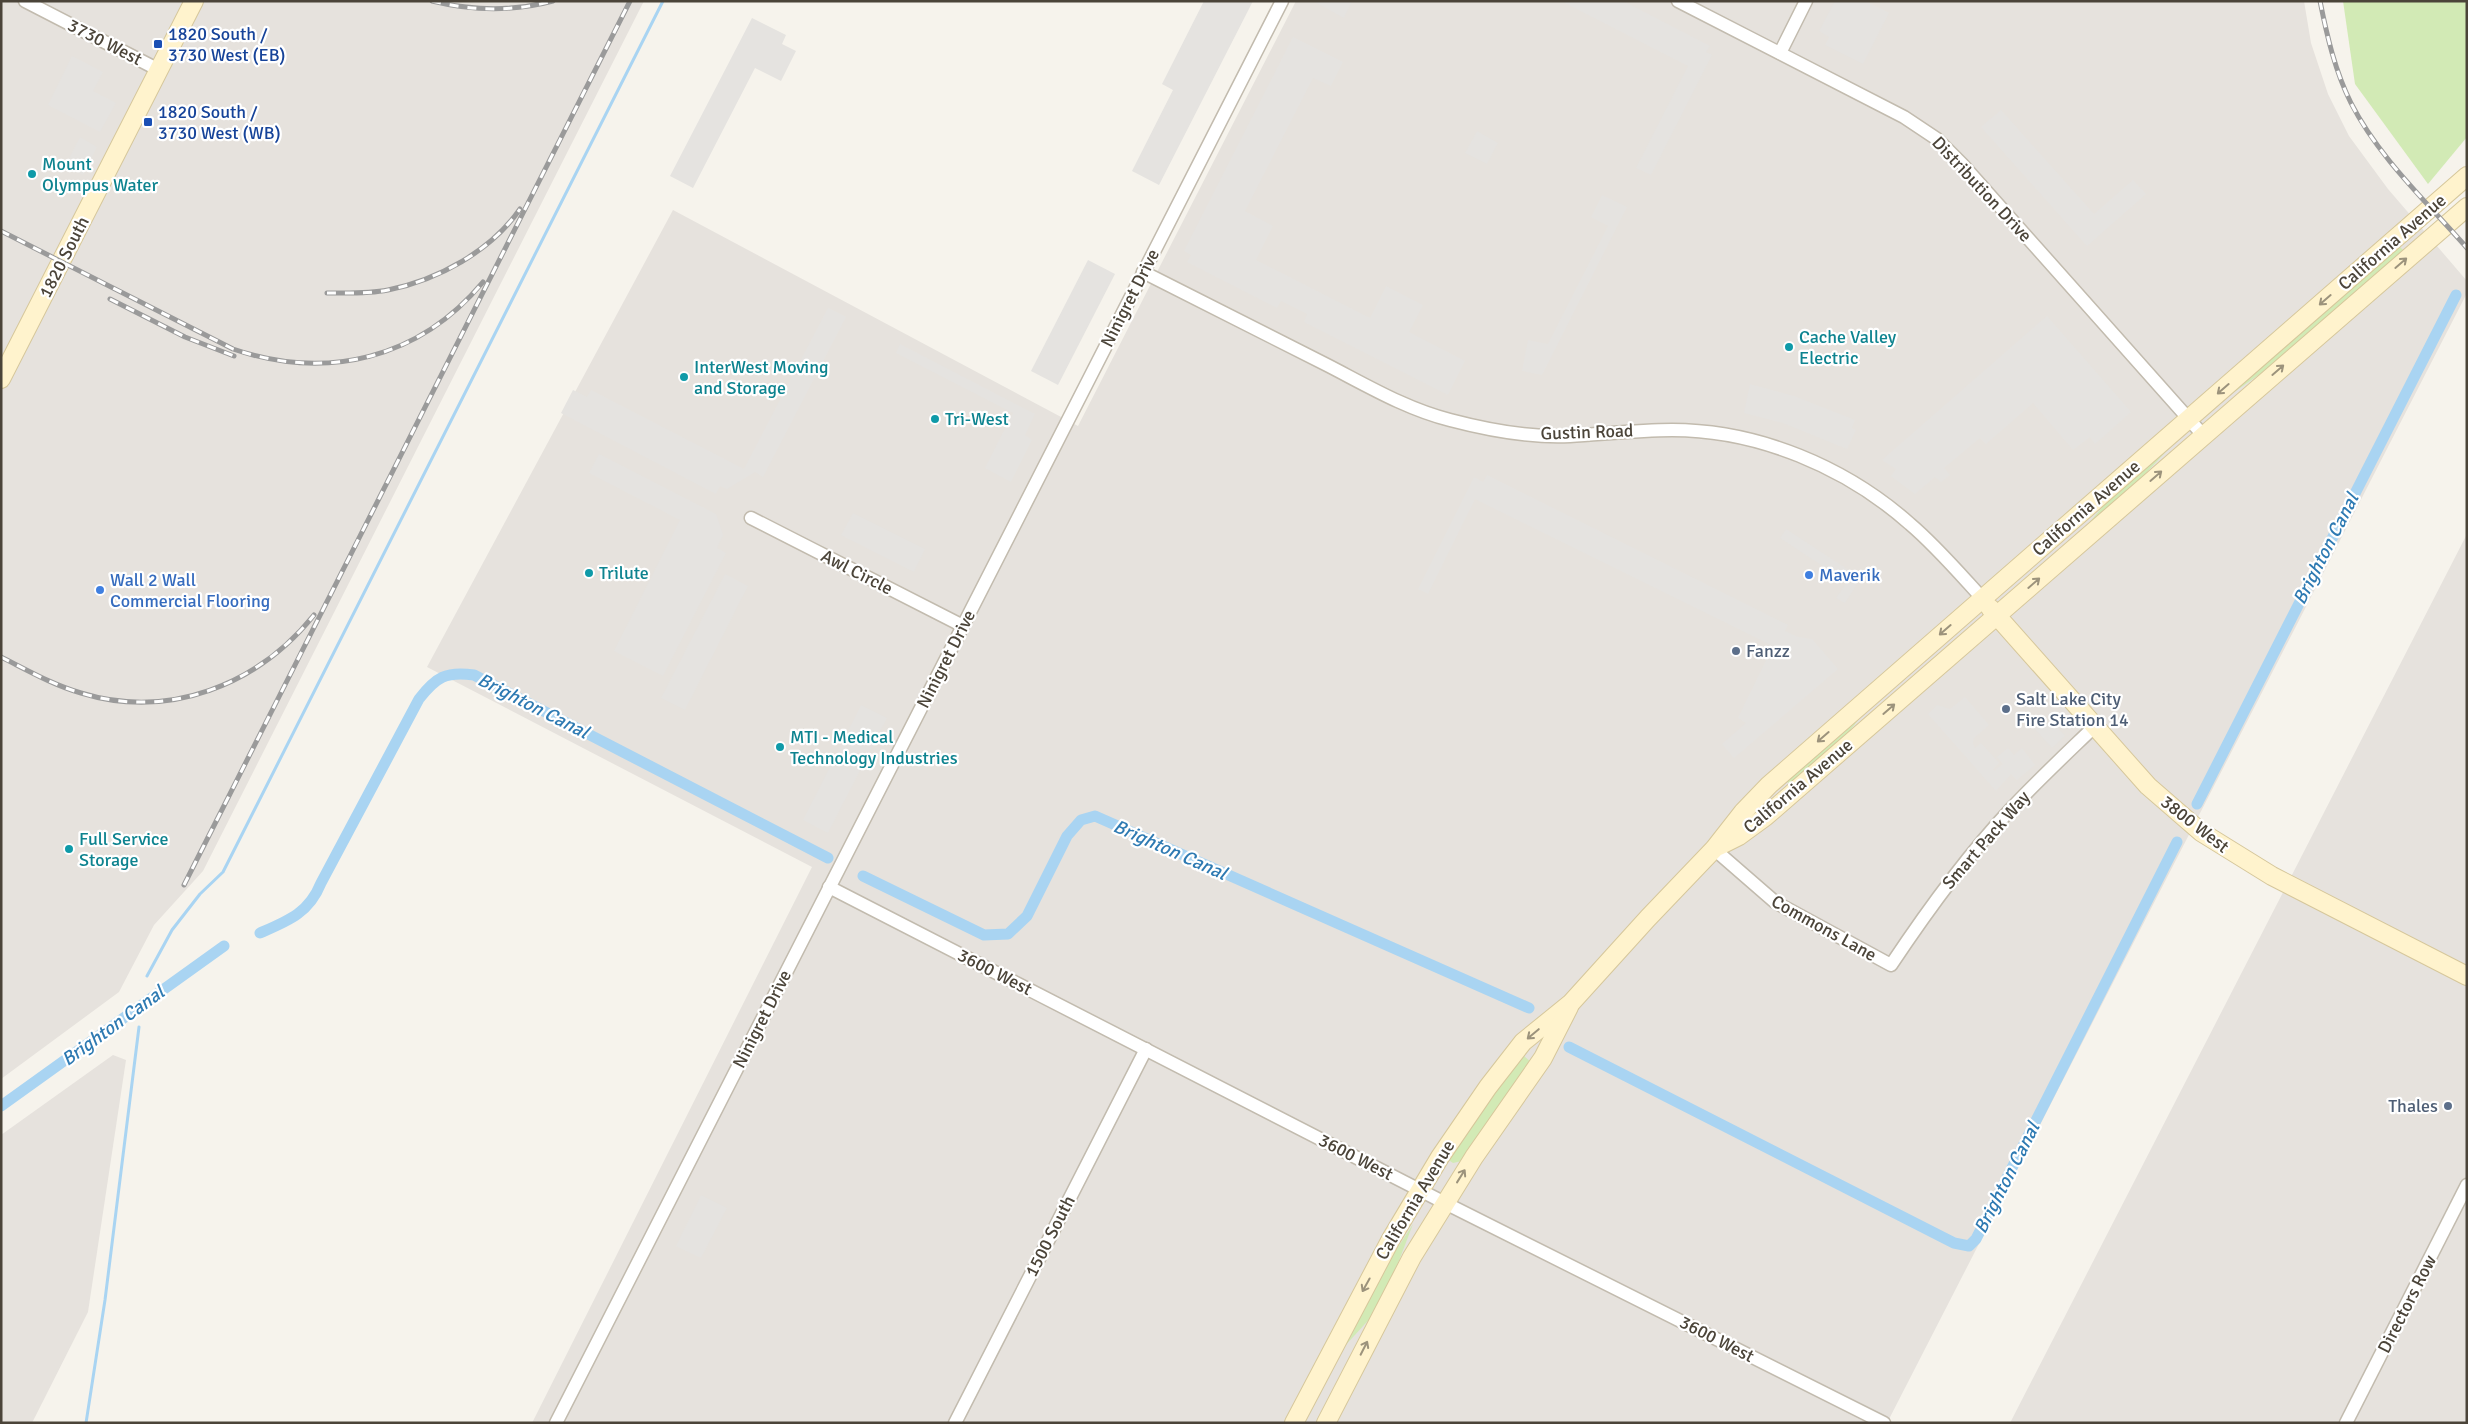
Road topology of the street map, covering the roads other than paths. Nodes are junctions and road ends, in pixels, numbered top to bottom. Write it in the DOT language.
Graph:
graph roads {
  1 [pos="25,1"];
  2 [pos="194,1"];
  3 [pos="1282,1"];
  4 [pos="1678,1"];
  5 [pos="1806,1"];
  6 [pos="1780,53"];
  7 [pos="159,70"];
  8 [pos="2467,176"];
  9 [pos="2467,207"];
  10 [pos="1143,272"];
  11 [pos="1,379"];
  12 [pos="2189,419"];
  13 [pos="2203,435"];
  14 [pos="751,518"];
  15 [pos="1982,598"];
  16 [pos="1997,616"];
  17 [pos="963,626"];
  18 [pos="2094,727"];
  19 [pos="1714,849"];
  20 [pos="829,887"];
  21 [pos="1891,965"];
  22 [pos="2467,976"];
  23 [pos="1571,1003"];
  24 [pos="1146,1049"];
  25 [pos="2467,1185"];
  26 [pos="1420,1190"];
  27 [pos="1445,1203"];
  28 [pos="1327,1358"];
  29 [pos="1352,1371"];
  30 [pos="556,1423"];
  31 [pos="955,1423"];
  32 [pos="1294,1423"];
  33 [pos="1326,1423"];
  34 [pos="1884,1423"];
  35 [pos="2346,1423"];
  1 -- 7 [label="street, 3730 West"];
  2 -- 7 [label="main road, 1820 South"];
  3 -- 10 [label="street, Ninigret Drive"];
  4 -- 6 [label="street, Distribution Drive"];
  5 -- 6 [label="street"];
  6 -- 12 [label="street, Distribution Drive"];
  7 -- 11 [label="main road, 1820 South"];
  8 -- 12 [label="main road, California Avenue, one-way"];
  13 -- 9 [label="main road, California Avenue, one-way"];
  10 -- 15 [label="street, Gustin Road"];
  10 -- 17 [label="street, Ninigret Drive"];
  12 -- 13 [label="street, Distribution Drive"];
  12 -- 15 [label="main road, California Avenue"];
  16 -- 13 [label="main road, California Avenue, one-way"];
  14 -- 17 [label="street, Awl Circle"];
  15 -- 16 [label="main road, 3800 West"];
  15 -- 19 [label="main road, California Avenue, one-way"];
  16 -- 18 [label="main road, 3800 West"];
  19 -- 16 [label="main road, California Avenue, one-way"];
  17 -- 20 [label="street, Ninigret Drive"];
  18 -- 21 [label="street, Smart Pack Way"];
  18 -- 22 [label="main road, 3800 West"];
  19 -- 21 [label="street, Commons Lane"];
  19 -- 23 [label="main road, California Avenue"];
  20 -- 24 [label="street, 3600 West"];
  20 -- 30 [label="street, Ninigret Drive"];
  23 -- 26 [label="main road, California Avenue, one-way"];
  27 -- 23 [label="main road, California Avenue, one-way"];
  24 -- 26 [label="street, 3600 West"];
  24 -- 31 [label="street, 1500 South"];
  25 -- 35 [label="street, Directors Row"];
  26 -- 27 [label="street, 3600 West"];
  26 -- 28 [label="main road, California Avenue, one-way"];
  29 -- 27 [label="main road, California Avenue, one-way"];
  27 -- 34 [label="street, 3600 West"];
  28 -- 29 [label="main road"];
  28 -- 32 [label="main road, California Avenue"];
  29 -- 33 [label="main road, California Avenue"];
}
